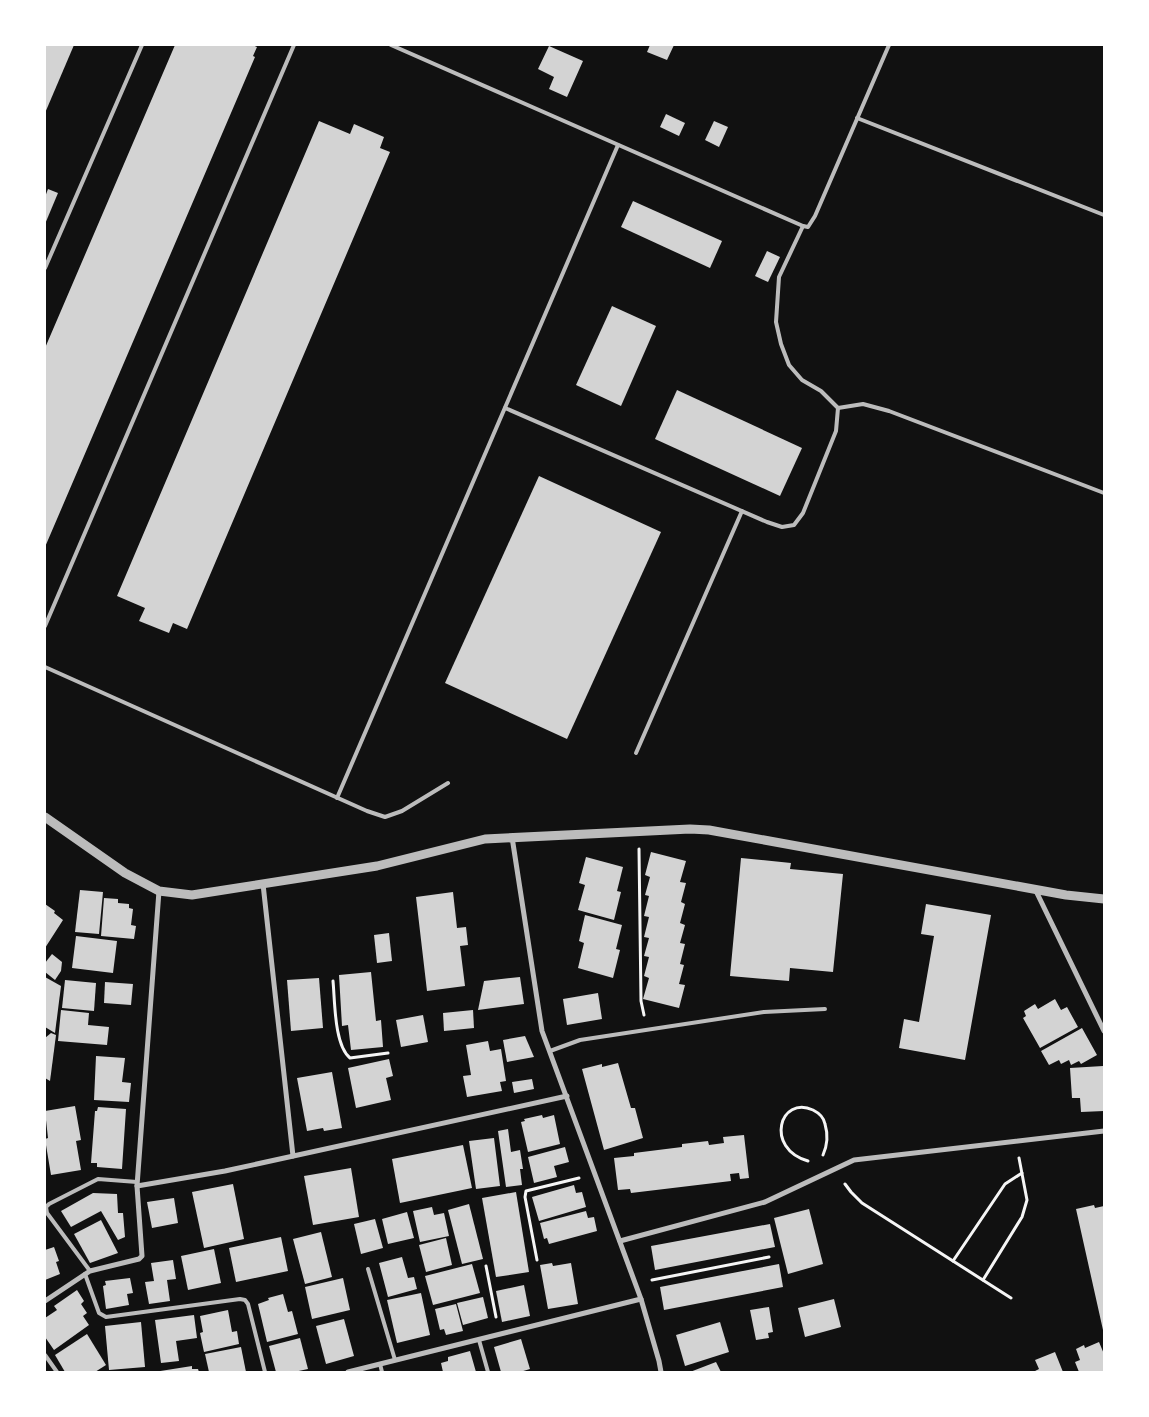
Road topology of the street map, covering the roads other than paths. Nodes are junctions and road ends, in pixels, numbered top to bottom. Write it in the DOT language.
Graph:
graph roads {
  1 [pos="142,45"];
  2 [pos="294,45"];
  3 [pos="391,45"];
  4 [pos="889,45"];
  5 [pos="858,118"];
  6 [pos="618,145"];
  7 [pos="1104,215"];
  8 [pos="803,226"];
  9 [pos="45,268"];
  10 [pos="505,408"];
  11 [pos="838,408"];
  12 [pos="1104,493"];
  13 [pos="742,511"];
  14 [pos="45,626"];
  15 [pos="45,667"];
  16 [pos="636,753"];
  17 [pos="448,783"];
  18 [pos="337,798"];
  19 [pos="45,817"];
  20 [pos="512,837"];
  21 [pos="263,884"];
  22 [pos="1035,889"];
  23 [pos="159,891"];
  24 [pos="1104,899"];
  25 [pos="825,1009"];
  26 [pos="1104,1031"];
  27 [pos="550,1051"];
  28 [pos="566,1096"];
  29 [pos="1104,1131"];
  30 [pos="293,1156"];
  31 [pos="137,1184"];
  32 [pos="620,1241"];
  33 [pos="368,1269"];
  34 [pos="88,1272"];
  35 [pos="641,1299"];
  36 [pos="45,1301"];
  37 [pos="479,1340"];
  38 [pos="45,1355"];
  39 [pos="395,1360"];
  40 [pos="380,1364"];
  41 [pos="57,1372"];
  42 [pos="265,1372"];
  43 [pos="348,1372"];
  44 [pos="382,1372"];
  45 [pos="488,1372"];
  46 [pos="661,1372"];
  1 -- 9 [label="lane"];
  2 -- 14 [label="lane"];
  3 -- 6 [label="lane"];
  4 -- 5 [label="lane"];
  5 -- 7 [label="lane"];
  5 -- 8 [label="lane"];
  6 -- 8 [label="lane"];
  6 -- 10 [label="lane"];
  8 -- 11 [label="lane"];
  10 -- 13 [label="lane"];
  10 -- 18 [label="lane"];
  11 -- 12 [label="lane"];
  11 -- 13 [label="lane"];
  13 -- 16 [label="lane"];
  15 -- 18 [label="lane"];
  17 -- 18 [label="lane"];
  19 -- 23 [label="street"];
  20 -- 21 [label="street"];
  20 -- 22 [label="street"];
  20 -- 27 [label="street"];
  21 -- 23 [label="street"];
  21 -- 30 [label="street"];
  22 -- 24 [label="street"];
  22 -- 26 [label="street"];
  23 -- 31 [label="street"];
  25 -- 27 [label="lane"];
  27 -- 28 [label="street"];
  28 -- 30 [label="street"];
  28 -- 32 [label="street"];
  29 -- 32 [label="street"];
  30 -- 31 [label="street"];
  31 -- 34 [label="street"];
  31 -- 34 [label="lane"];
  32 -- 35 [label="street"];
  33 -- 39 [label="lane"];
  34 -- 36 [label="street"];
  34 -- 42 [label="lane"];
  35 -- 37 [label="street"];
  35 -- 46 [label="street"];
  37 -- 39 [label="street"];
  37 -- 45 [label="lane"];
  38 -- 41 [label="lane"];
  39 -- 40 [label="street"];
  40 -- 43 [label="street"];
  40 -- 44 [label="lane"];
}
